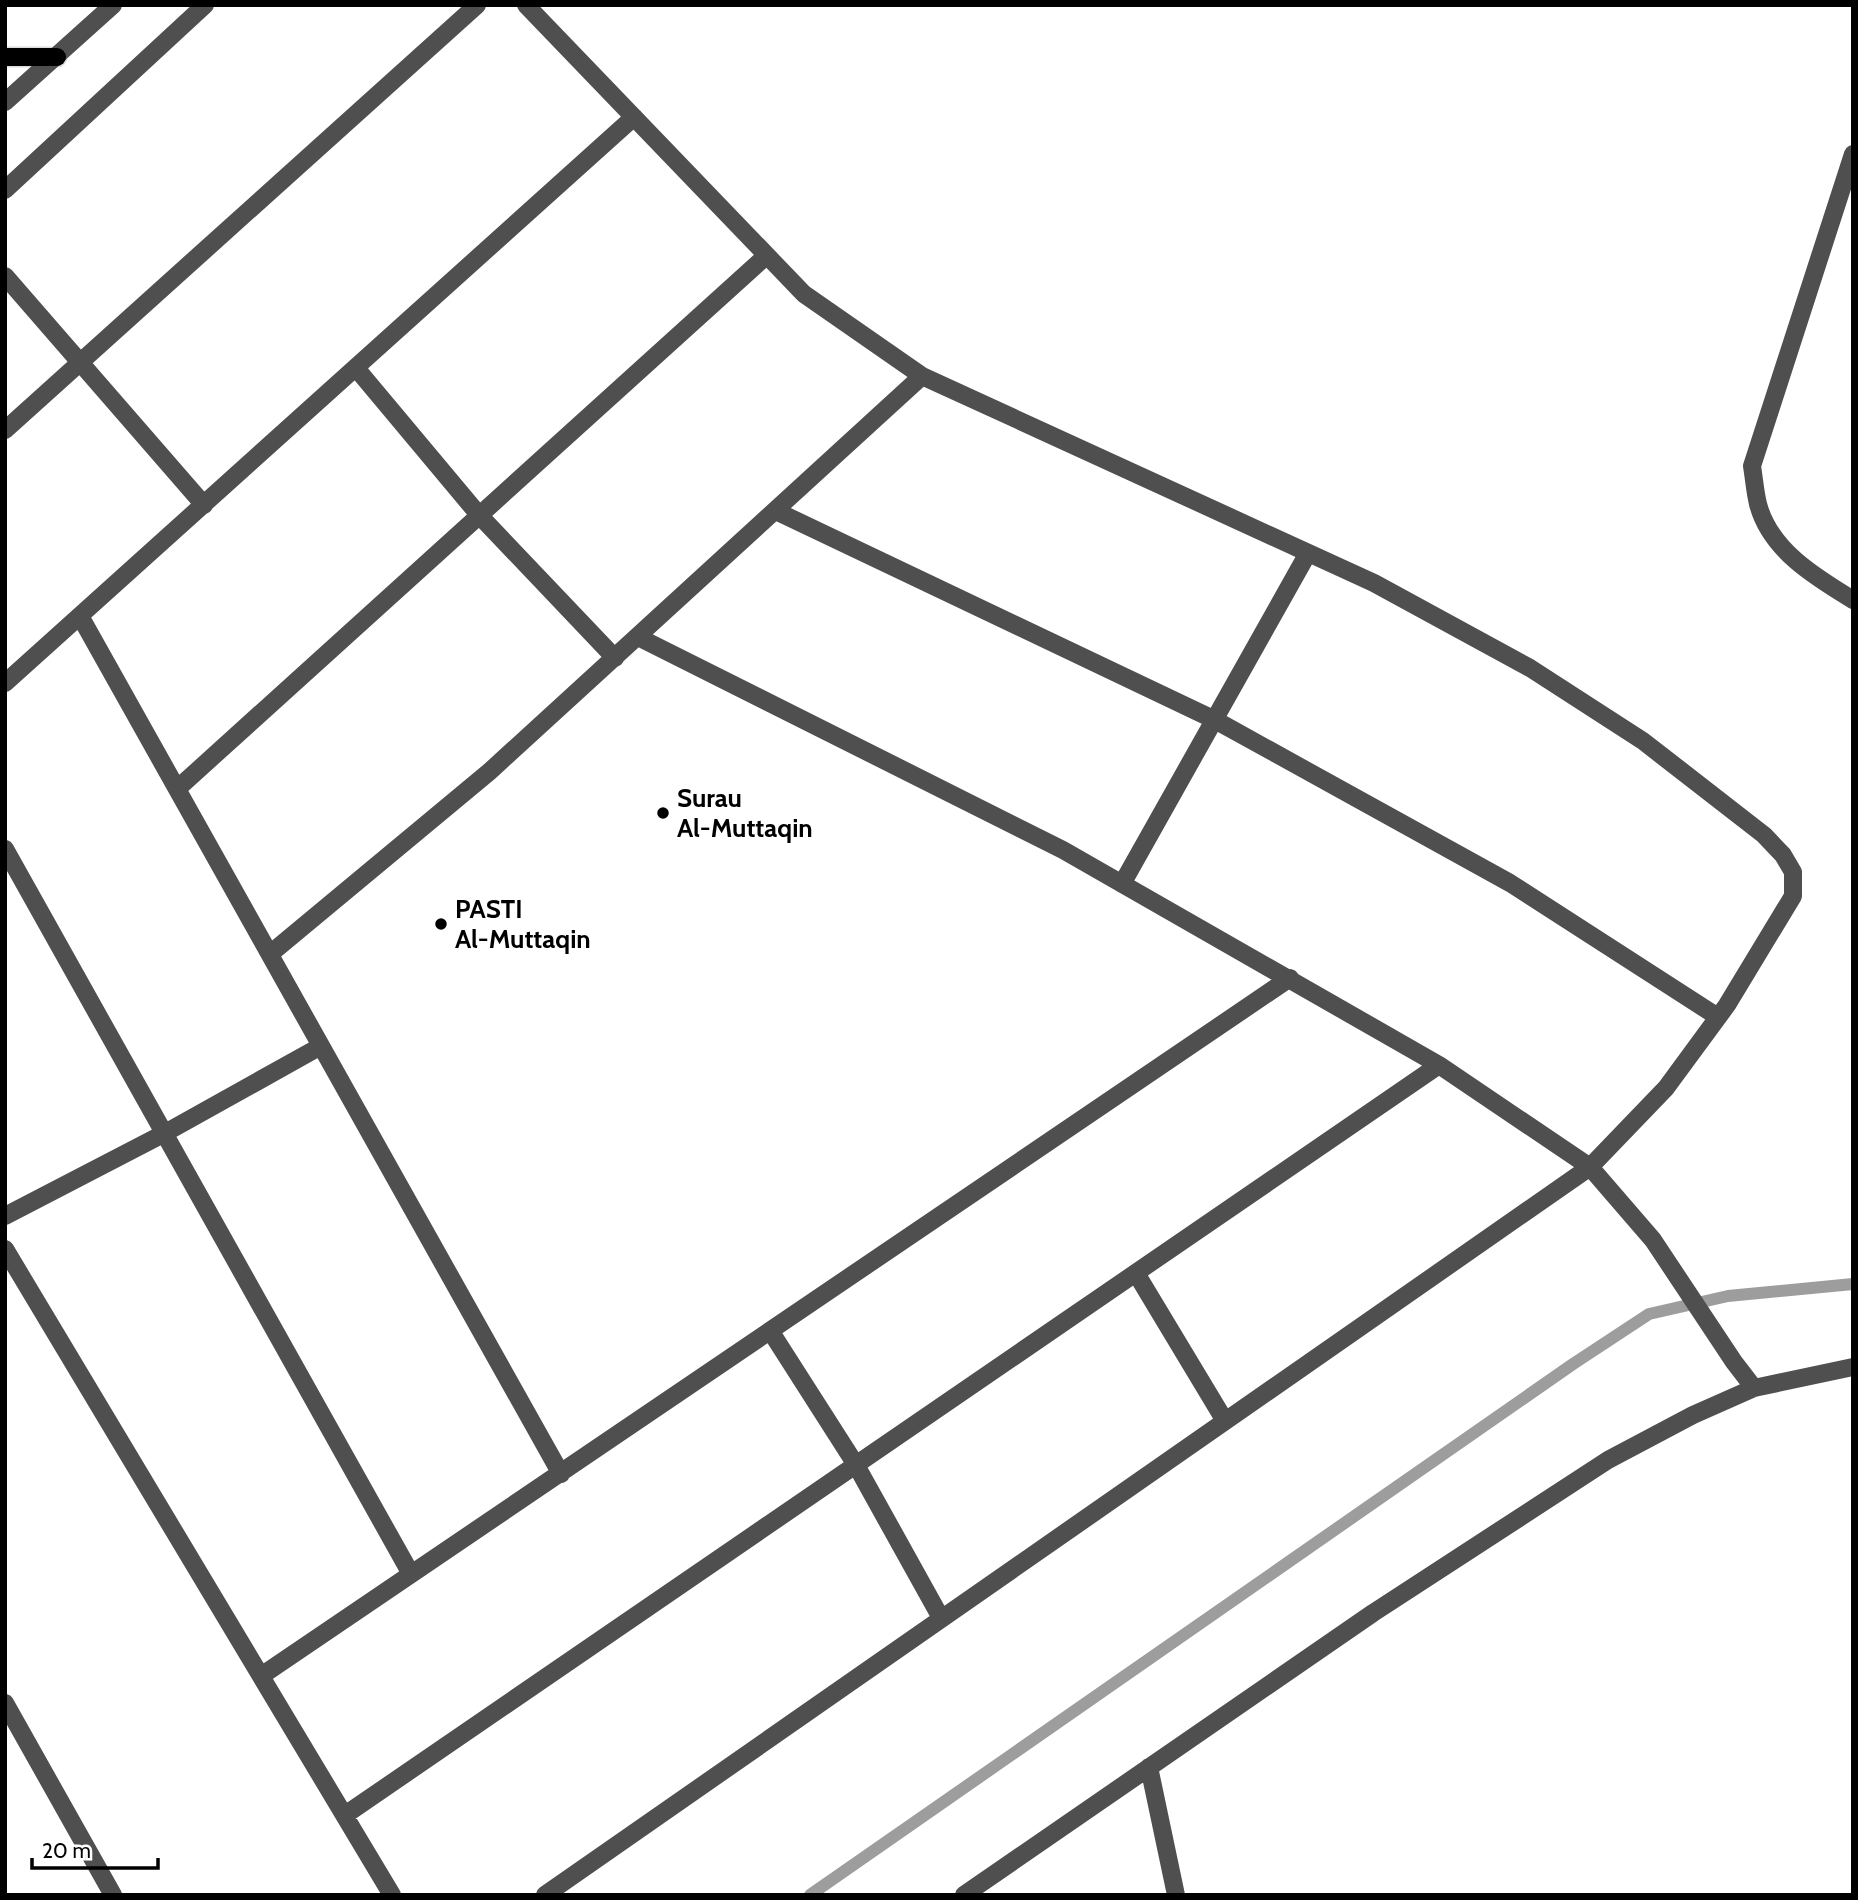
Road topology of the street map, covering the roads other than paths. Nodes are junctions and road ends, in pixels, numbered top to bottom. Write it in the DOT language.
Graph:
graph roads {
  1 [pos="113,5"];
  2 [pos="205,5"];
  3 [pos="477,5"];
  4 [pos="526,5"];
  5 [pos="5,57"];
  6 [pos="57,57"];
  7 [pos="5,102"];
  8 [pos="634,117"];
  9 [pos="1853,154"];
  10 [pos="5,190"];
  11 [pos="766,256"];
  12 [pos="5,276"];
  13 [pos="80,363"];
  14 [pos="356,368"];
  15 [pos="922,376"];
  16 [pos="5,430"];
  17 [pos="204,505"];
  18 [pos="776,511"];
  19 [pos="479,515"];
  20 [pos="1308,553"];
  21 [pos="1853,600"];
  22 [pos="80,616"];
  23 [pos="638,637"];
  24 [pos="615,658"];
  25 [pos="5,683"];
  26 [pos="1215,720"];
  27 [pos="177,789"];
  28 [pos="5,849"];
  29 [pos="1122,884"];
  30 [pos="270,954"];
  31 [pos="1290,978"];
  32 [pos="1718,1017"];
  33 [pos="321,1046"];
  34 [pos="1439,1065"];
  35 [pos="165,1133"];
  36 [pos="1590,1167"];
  37 [pos="5,1216"];
  38 [pos="5,1249"];
  39 [pos="1136,1273"];
  40 [pos="771,1332"];
  41 [pos="1853,1367"];
  42 [pos="1754,1388"];
  43 [pos="1225,1421"];
  44 [pos="856,1465"];
  45 [pos="561,1474"];
  46 [pos="411,1574"];
  47 [pos="941,1618"];
  48 [pos="261,1676"];
  49 [pos="5,1703"];
  50 [pos="1149,1767"];
  51 [pos="345,1815"];
  52 [pos="113,1895"];
  53 [pos="393,1895"];
  54 [pos="545,1895"];
  55 [pos="964,1895"];
  56 [pos="1176,1895"];
  1 -- 6 [label="street"];
  2 -- 10 [label="street"];
  3 -- 13 [label="street"];
  4 -- 8 [label="street"];
  5 -- 6 [label="main road"];
  6 -- 7 [label="street"];
  8 -- 11 [label="street"];
  8 -- 14 [label="street"];
  9 -- 21 [label="street"];
  11 -- 15 [label="street"];
  11 -- 19 [label="street"];
  12 -- 13 [label="street"];
  13 -- 16 [label="street"];
  13 -- 17 [label="street"];
  14 -- 17 [label="street"];
  14 -- 19 [label="street"];
  15 -- 18 [label="street"];
  15 -- 20 [label="street"];
  17 -- 22 [label="street"];
  18 -- 23 [label="street"];
  18 -- 26 [label="street"];
  19 -- 24 [label="street"];
  19 -- 27 [label="street"];
  20 -- 26 [label="street"];
  20 -- 32 [label="street"];
  22 -- 25 [label="street"];
  22 -- 27 [label="street"];
  23 -- 24 [label="street"];
  23 -- 29 [label="street"];
  24 -- 30 [label="street"];
  26 -- 29 [label="street"];
  26 -- 32 [label="street"];
  27 -- 30 [label="street"];
  28 -- 35 [label="street"];
  29 -- 31 [label="street"];
  30 -- 33 [label="street"];
  31 -- 34 [label="street"];
  31 -- 40 [label="street"];
  32 -- 36 [label="street"];
  33 -- 35 [label="street"];
  33 -- 45 [label="street"];
  34 -- 36 [label="street"];
  34 -- 39 [label="street"];
  35 -- 37 [label="street"];
  35 -- 46 [label="street"];
  36 -- 42 [label="street"];
  36 -- 43 [label="street"];
  38 -- 48 [label="street"];
  39 -- 43 [label="street"];
  39 -- 44 [label="street"];
  40 -- 44 [label="street"];
  40 -- 45 [label="street"];
  41 -- 42 [label="street"];
  42 -- 50 [label="street"];
  43 -- 47 [label="street"];
  44 -- 47 [label="street"];
  44 -- 51 [label="street"];
  45 -- 46 [label="street"];
  46 -- 48 [label="street"];
  47 -- 54 [label="street"];
  48 -- 51 [label="street"];
  49 -- 52 [label="street"];
  50 -- 55 [label="street"];
  50 -- 56 [label="street"];
  51 -- 53 [label="street"];
}
